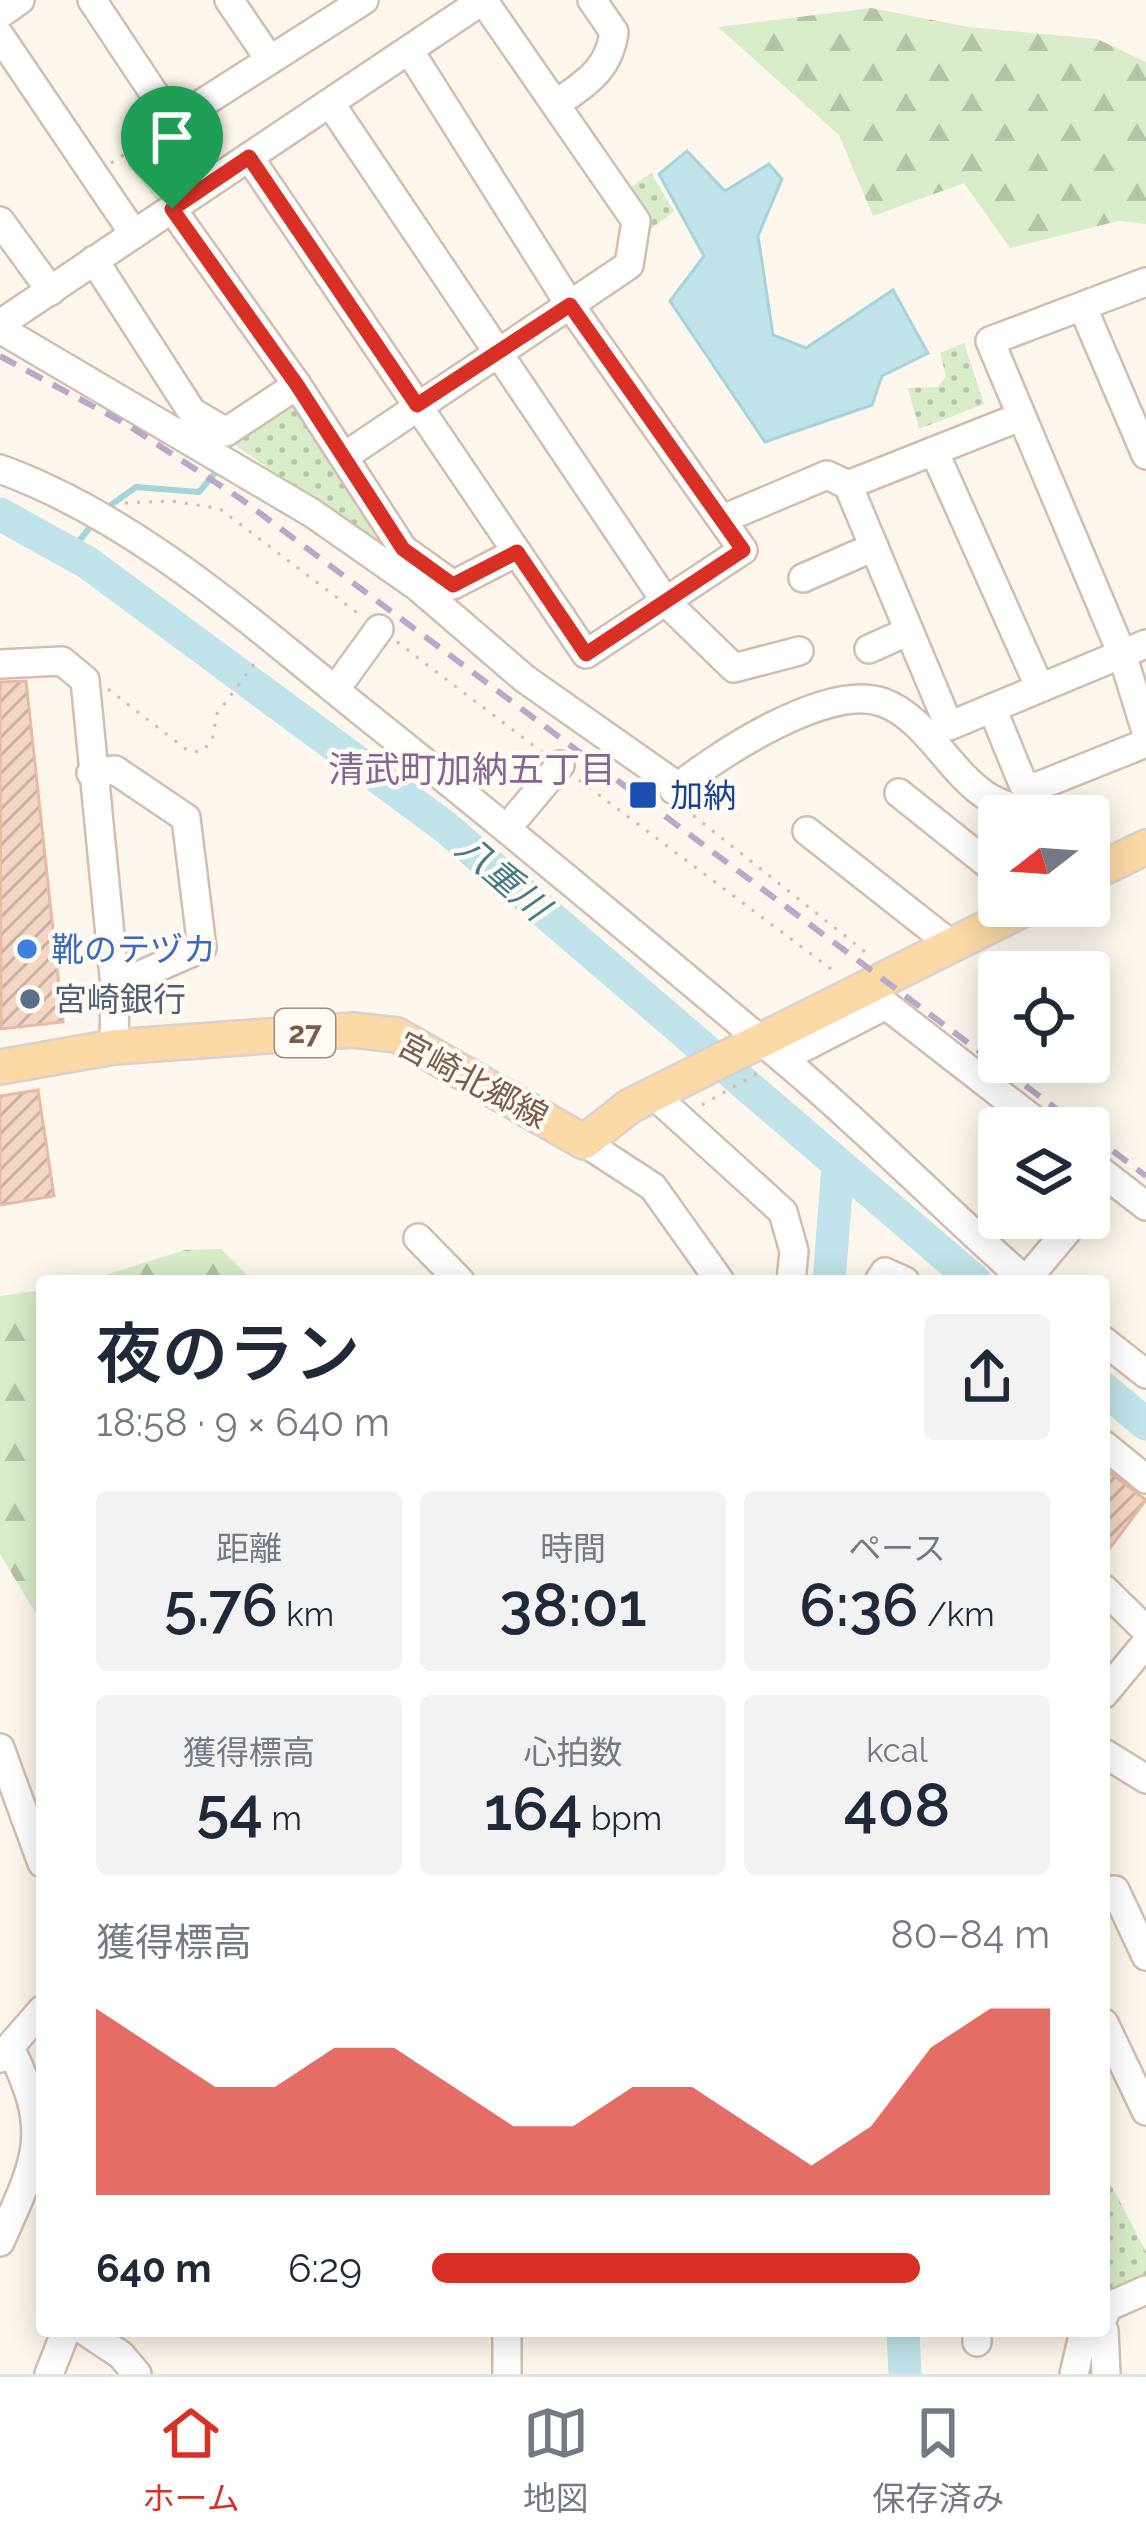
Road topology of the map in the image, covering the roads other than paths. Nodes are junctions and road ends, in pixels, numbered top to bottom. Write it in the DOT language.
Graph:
graph roads {
  1 [pos="20,0"];
  2 [pos="92,0"];
  3 [pos="229,0"];
  4 [pos="592,0"];
  5 [pos="355,2"];
  6 [pos="0,14"];
  7 [pos="0,36"];
  8 [pos="409,50"];
  9 [pos="270,60"];
  10 [pos="330,103"];
  11 [pos="556,104"];
  12 [pos="249,157"];
  13 [pos="172,209"];
  14 [pos="0,221"];
  15 [pos="134,234"];
  16 [pos="94,260"];
  17 [pos="1146,282"];
  18 [pos="51,292"];
  19 [pos="570,305"];
  20 [pos="1083,308"];
  21 [pos="0,326"];
  22 [pos="499,350"];
  23 [pos="297,385"];
  24 [pos="417,405"];
  25 [pos="1020,418"];
  26 [pos="934,451"];
  27 [pos="1146,455"];
  28 [pos="345,456"];
  29 [pos="0,469"];
  30 [pos="848,485"];
  31 [pos="723,519"];
  32 [pos="874,547"];
  33 [pos="517,552"];
  34 [pos="803,578"];
  35 [pos="666,602"];
  36 [pos="379,628"];
  37 [pos="909,631"];
  38 [pos="869,649"];
  39 [pos="1134,649"];
  40 [pos="799,651"];
  41 [pos="0,664"];
  42 [pos="1040,688"];
  43 [pos="335,690"];
  44 [pos="992,708"];
  45 [pos="1146,731"];
  46 [pos="1146,743"];
  47 [pos="560,765"];
  48 [pos="92,773"];
  49 [pos="899,794"];
  50 [pos="985,795"];
  51 [pos="507,827"];
  52 [pos="807,831"];
  53 [pos="1144,851"];
  54 [pos="978,856"];
  55 [pos="1110,858"];
  56 [pos="990,927"];
  57 [pos="953,946"];
  58 [pos="115,986"];
  59 [pos="114,1047"];
  60 [pos="765,1049"];
  61 [pos="0,1067"];
  62 [pos="667,1100"];
  63 [pos="1018,1107"];
  64 [pos="584,1142"];
  65 [pos="1110,1179"];
  66 [pos="1146,1206"];
  67 [pos="418,1238"];
  68 [pos="1061,1239"];
  69 [pos="454,1275"];
  70 [pos="710,1275"];
  71 [pos="792,1275"];
  72 [pos="1019,1275"];
  73 [pos="1031,1275"];
  74 [pos="1110,1346"];
  75 [pos="1146,1374"];
  76 [pos="1110,1450"];
  77 [pos="1146,1478"];
  78 [pos="1110,1595"];
  79 [pos="1146,1630"];
  80 [pos="1146,1643"];
  81 [pos="1110,1687"];
  82 [pos="0,1748"];
  83 [pos="1110,1757"];
  84 [pos="1146,1779"];
  85 [pos="36,1847"];
  86 [pos="1110,1890"];
  87 [pos="1146,1956"];
  88 [pos="36,2017"];
  89 [pos="1110,2036"];
  90 [pos="5,2053"];
  91 [pos="36,2108"];
  92 [pos="1146,2111"];
  93 [pos="36,2140"];
  94 [pos="0,2242"];
  95 [pos="1146,2290"];
  96 [pos="1110,2311"];
  97 [pos="64,2337"];
  98 [pos="94,2337"];
  99 [pos="507,2337"];
  100 [pos="1083,2337"];
  101 [pos="1104,2337"];
  102 [pos="49,2374"];
  103 [pos="137,2374"];
  104 [pos="506,2374"];
  105 [pos="1074,2374"];
  106 [pos="1106,2374"];
  1 -- 6 [label="street"];
  2 -- 9 [label="street"];
  3 -- 9 [label="street"];
  4 -- 11 [label="street"];
  5 -- 9 [label="street"];
  7 -- 15 [label="street"];
  8 -- 10 [label="street"];
  8 -- 11 [label="street"];
  8 -- 19 [label="street"];
  10 -- 12 [label="street"];
  10 -- 22 [label="street"];
  11 -- 19 [label="street"];
  12 -- 13 [label="street"];
  12 -- 24 [label="street"];
  13 -- 15 [label="street"];
  13 -- 23 [label="street"];
  14 -- 18 [label="street"];
  15 -- 16 [label="street"];
  16 -- 18 [label="street"];
  16 -- 23 [label="street"];
  17 -- 20 [label="street"];
  18 -- 21 [label="street"];
  19 -- 22 [label="street"];
  19 -- 31 [label="street"];
  20 -- 25 [label="street"];
  20 -- 27 [label="street"];
  21 -- 50 [label="street"];
  22 -- 24 [label="street"];
  22 -- 35 [label="street"];
  23 -- 28 [label="street"];
  24 -- 28 [label="street"];
  24 -- 33 [label="street"];
  25 -- 26 [label="street"];
  25 -- 39 [label="street"];
  26 -- 30 [label="street"];
  26 -- 42 [label="street"];
  28 -- 33 [label="street"];
  29 -- 43 [label="street"];
  30 -- 31 [label="street"];
  30 -- 32 [label="street"];
  31 -- 35 [label="street"];
  32 -- 34 [label="street"];
  32 -- 37 [label="street"];
  33 -- 35 [label="street"];
  35 -- 40 [label="street"];
  36 -- 43 [label="street"];
  37 -- 38 [label="street"];
  37 -- 44 [label="street"];
  39 -- 42 [label="street"];
  39 -- 45 [label="street"];
  41 -- 48 [label="street"];
  42 -- 44 [label="street"];
  43 -- 51 [label="street"];
  44 -- 46 [label="street"];
  47 -- 51 [label="street"];
  48 -- 58 [label="street"];
  48 -- 58 [label="street"];
  49 -- 54 [label="street"];
  51 -- 60 [label="street"];
  52 -- 57 [label="street"];
  53 -- 55 [label="main road"];
  56 -- 57 [label="main road, 宮崎北郷線"];
  57 -- 60 [label="main road, 宮崎北郷線"];
  58 -- 59 [label="street"];
  59 -- 61 [label="main road, 宮崎北郷線 / 27"];
  59 -- 64 [label="main road, 宮崎北郷線 / 27"];
  60 -- 62 [label="main road, 宮崎北郷線"];
  60 -- 63 [label="street"];
  60 -- 72 [label="street"];
  62 -- 64 [label="main road, 宮崎北郷線"];
  62 -- 71 [label="street"];
  64 -- 70 [label="street"];
  65 -- 66 [label="street"];
  67 -- 69 [label="street"];
  68 -- 73 [label="street"];
  74 -- 75 [label="street"];
  76 -- 77 [label="street"];
  78 -- 79 [label="street"];
  80 -- 81 [label="street"];
  82 -- 85 [label="street"];
  83 -- 84 [label="street"];
  86 -- 87 [label="street"];
  88 -- 90 [label="street"];
  89 -- 92 [label="street"];
  90 -- 91 [label="street"];
  93 -- 94 [label="street"];
  95 -- 96 [label="street"];
  97 -- 102 [label="street"];
  98 -- 103 [label="street"];
  99 -- 104 [label="street"];
  100 -- 105 [label="street"];
  101 -- 106 [label="street"];
}
